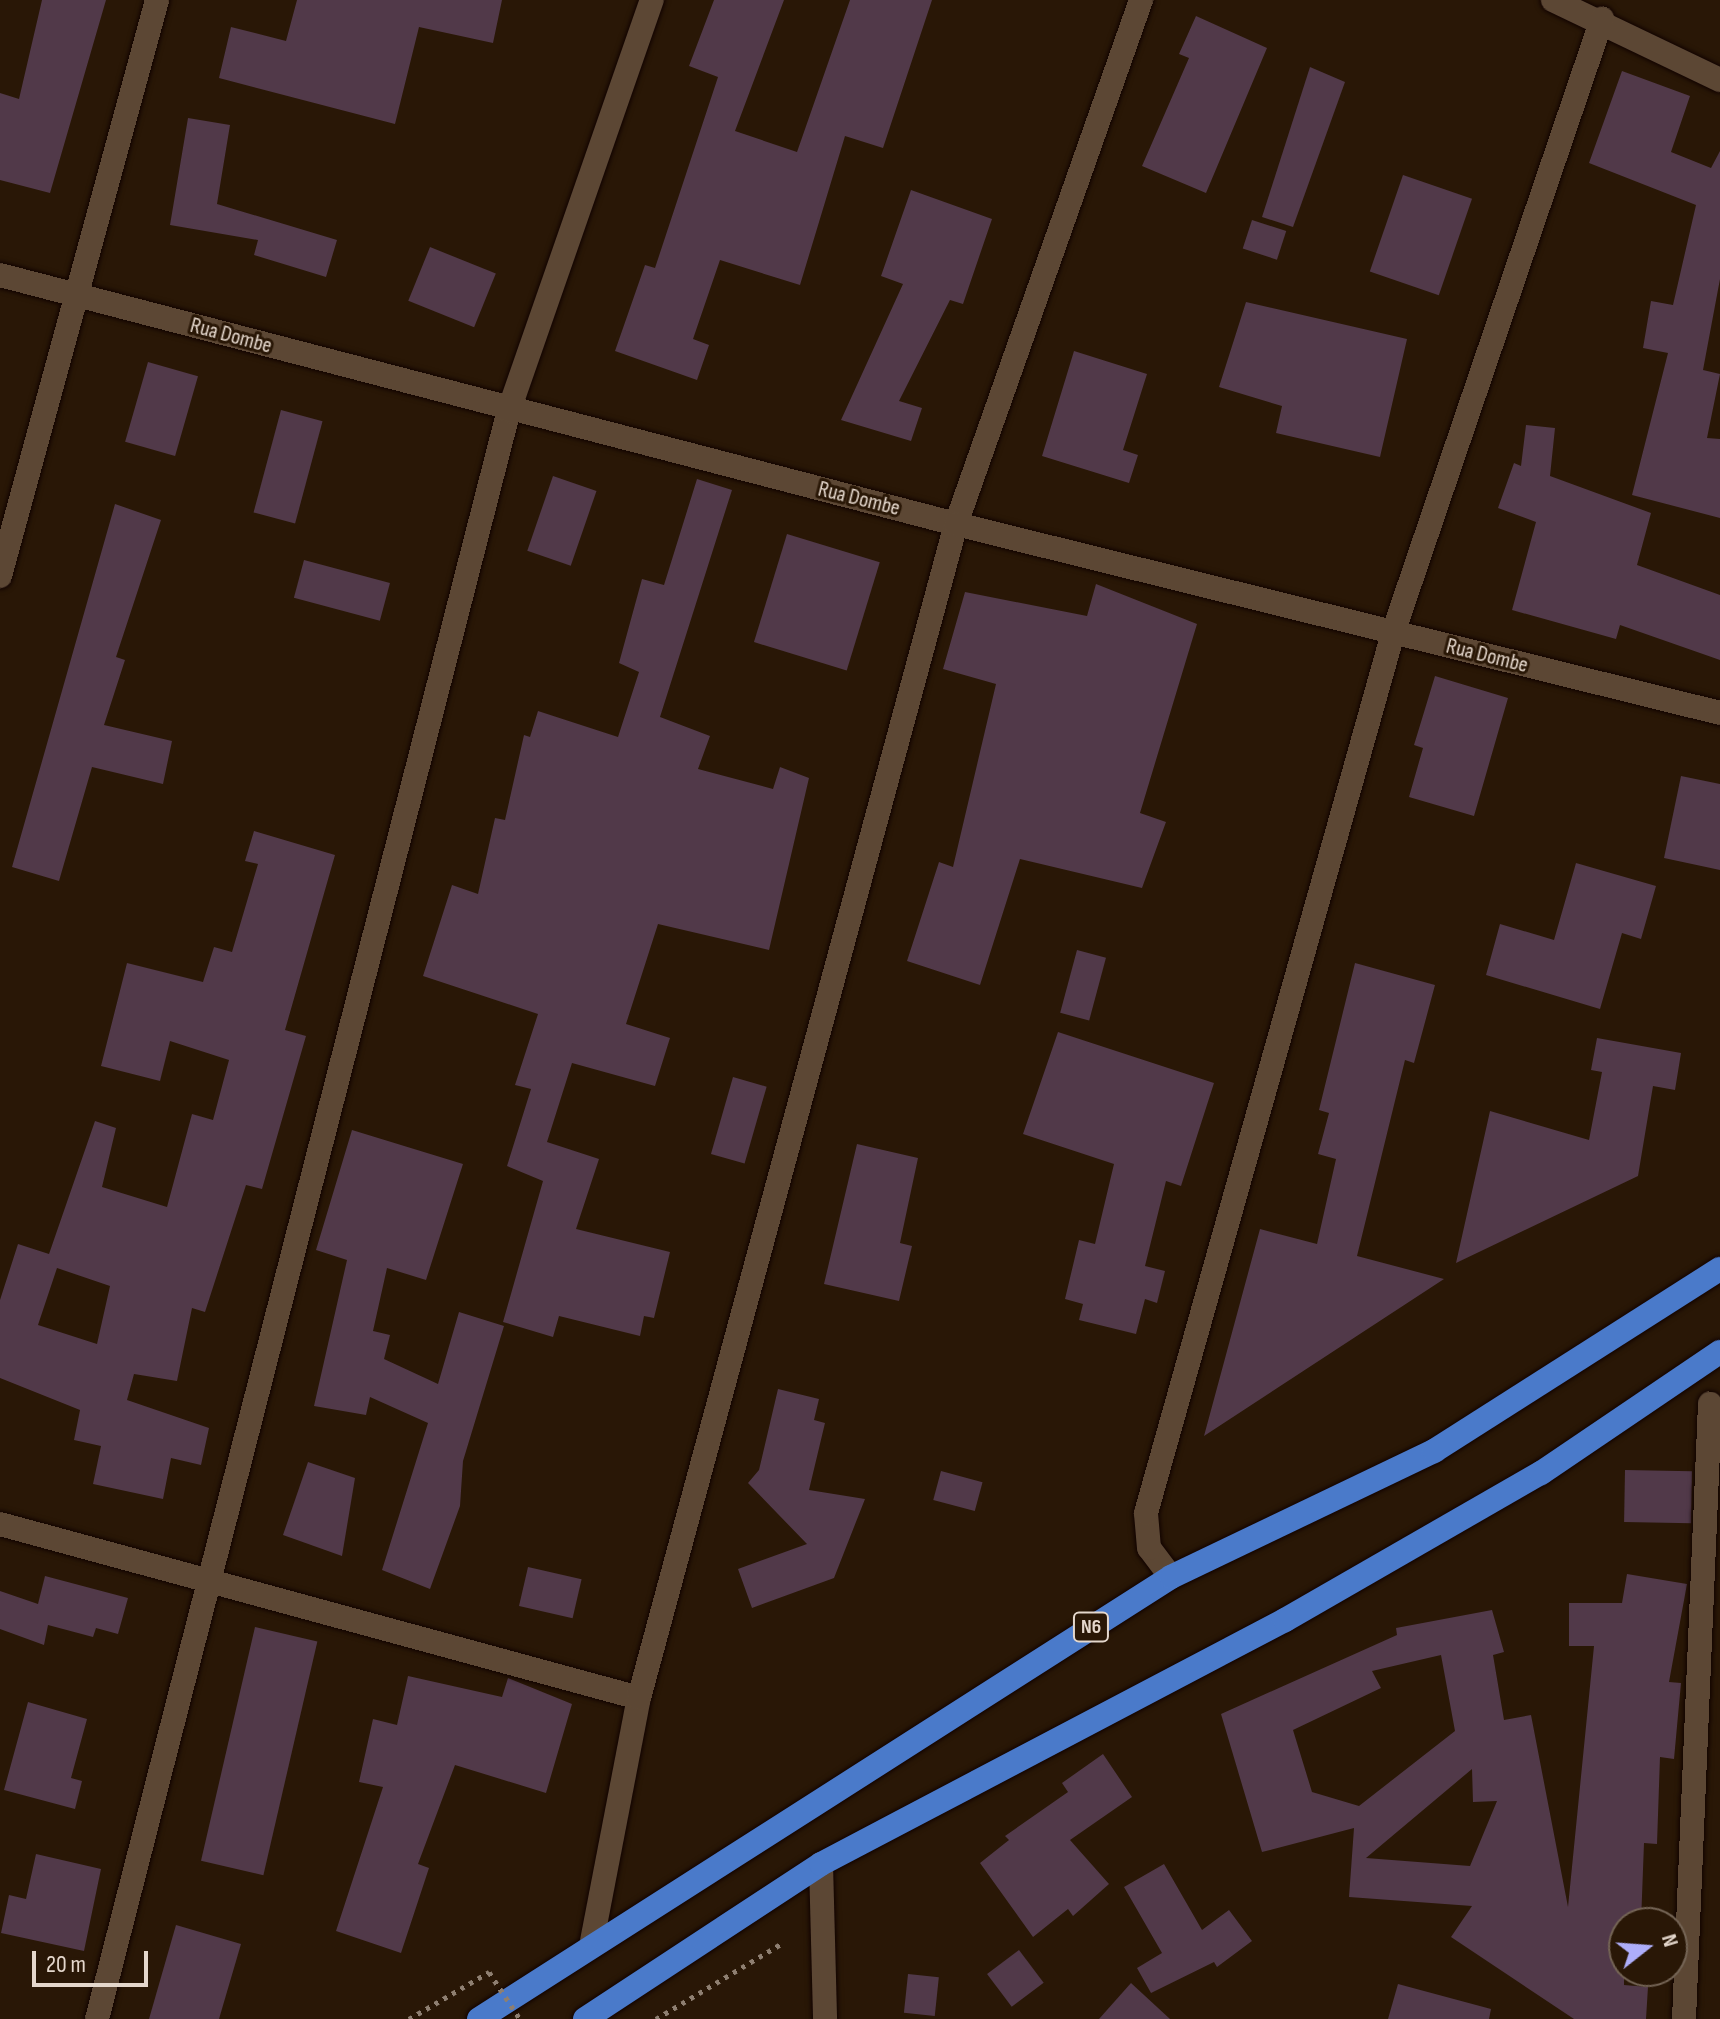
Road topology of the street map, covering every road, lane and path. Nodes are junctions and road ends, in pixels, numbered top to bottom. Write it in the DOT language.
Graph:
graph roads {
  1 [pos="157,0"];
  2 [pos="652,0"];
  3 [pos="1141,0"];
  4 [pos="1553,0"];
  5 [pos="1602,19"];
  6 [pos="1720,80"];
  7 [pos="0,275"];
  8 [pos="74,295"];
  9 [pos="509,410"];
  10 [pos="956,524"];
  11 [pos="0,576"];
  12 [pos="1393,633"];
  13 [pos="1720,713"];
  14 [pos="1720,1269"];
  15 [pos="1720,1352"];
  16 [pos="1690,1372"];
  17 [pos="1715,1400"];
  18 [pos="0,1524"];
  19 [pos="1171,1577"];
  20 [pos="207,1579"];
  21 [pos="639,1698"];
  22 [pos="821,1864"];
  23 [pos="592,1941"];
  24 [pos="784,1942"];
  25 [pos="97,2019"];
  26 [pos="409,2019"];
  27 [pos="479,2019"];
  28 [pos="520,2019"];
  29 [pos="585,2019"];
  30 [pos="656,2019"];
  31 [pos="825,2019"];
  32 [pos="1684,2019"];
  1 -- 8 [label="street"];
  2 -- 9 [label="street"];
  3 -- 10 [label="street"];
  4 -- 5 [label="street"];
  5 -- 6 [label="street"];
  5 -- 12 [label="street"];
  7 -- 8 [label="street, Rua Dombe"];
  8 -- 9 [label="street, Rua Dombe"];
  8 -- 11 [label="street"];
  9 -- 10 [label="street, Rua Dombe"];
  9 -- 20 [label="street"];
  10 -- 12 [label="street, Rua Dombe"];
  10 -- 21 [label="street"];
  12 -- 13 [label="street, Rua Dombe"];
  12 -- 19 [label="street"];
  14 -- 19 [label="highway, N6"];
  15 -- 16 [label="highway"];
  16 -- 17 [label="street"];
  16 -- 22 [label="highway"];
  17 -- 32 [label="street"];
  18 -- 20 [label="street"];
  19 -- 23 [label="highway, N6"];
  20 -- 21 [label="street"];
  20 -- 25 [label="street"];
  21 -- 23 [label="street"];
  22 -- 29 [label="highway"];
  22 -- 31 [label="street"];
  23 -- 27 [label="highway, N6"];
  24 -- 30 [label="path"];
  26 -- 28 [label="path, bridge"];
}
